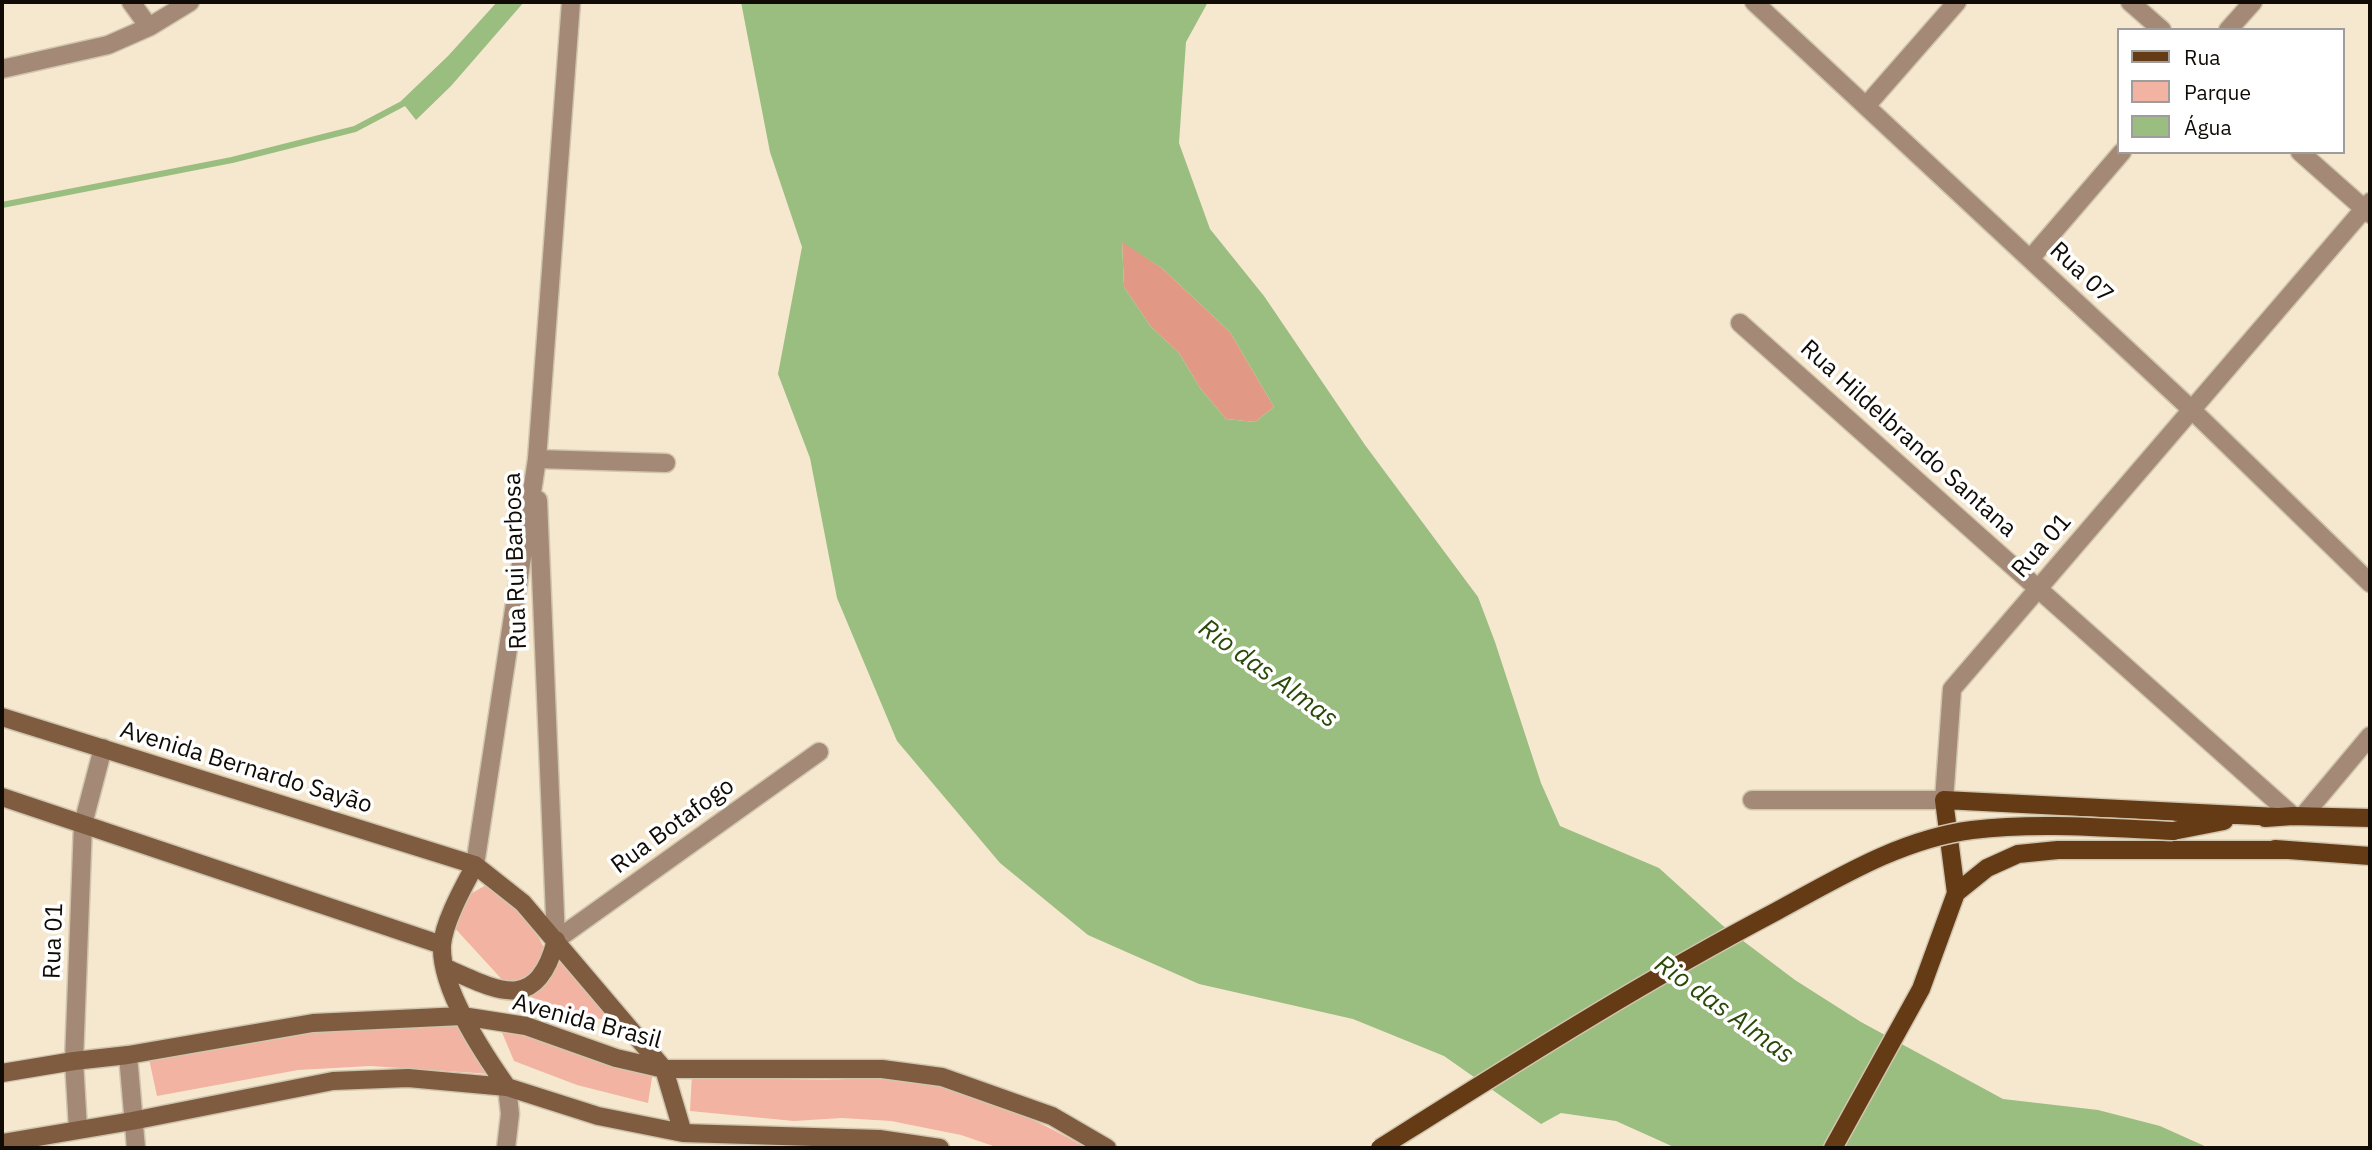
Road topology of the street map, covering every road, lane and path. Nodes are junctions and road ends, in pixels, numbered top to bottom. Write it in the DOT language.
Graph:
graph roads {
  1 [pos="131,2"];
  2 [pos="190,2"];
  3 [pos="571,2"];
  4 [pos="1754,2"];
  5 [pos="1957,2"];
  6 [pos="2130,2"];
  7 [pos="2253,2"];
  8 [pos="149,27"];
  9 [pos="2160,28"];
  10 [pos="2230,28"];
  11 [pos="2,69"];
  12 [pos="1866,106"];
  13 [pos="2120,154"];
  14 [pos="2302,154"];
  15 [pos="2368,208"];
  16 [pos="2030,259"];
  17 [pos="1740,323"];
  18 [pos="2192,410"];
  19 [pos="537,459"];
  20 [pos="666,463"];
  21 [pos="2370,583"];
  22 [pos="2039,588"];
  23 [pos="2,717"];
  24 [pos="2370,736"];
  25 [pos="103,748"];
  26 [pos="819,751"];
  27 [pos="2,797"];
  28 [pos="1752,800"];
  29 [pos="1944,800"];
  30 [pos="2291,816"];
  31 [pos="2370,818"];
  32 [pos="83,824"];
  33 [pos="2178,830"];
  34 [pos="2285,850"];
  35 [pos="2370,856"];
  36 [pos="475,865"];
  37 [pos="1956,893"];
  38 [pos="556,940"];
  39 [pos="442,945"];
  40 [pos="446,968"];
  41 [pos="461,1016"];
  42 [pos="128,1055"];
  43 [pos="74,1061"];
  44 [pos="664,1069"];
  45 [pos="2,1073"];
  46 [pos="507,1087"];
  47 [pos="132,1121"];
  48 [pos="78,1129"];
  49 [pos="683,1133"];
  50 [pos="2,1143"];
  51 [pos="136,1148"];
  52 [pos="506,1148"];
  53 [pos="940,1148"];
  54 [pos="1107,1148"];
  55 [pos="1380,1148"];
  56 [pos="1833,1148"];
  1 -- 8 [label="street"];
  2 -- 8 [label="street"];
  3 -- 19 [label="street"];
  4 -- 12 [label="street, Rua 07"];
  5 -- 12 [label="street"];
  6 -- 9 [label="street"];
  7 -- 10 [label="street"];
  8 -- 11 [label="street"];
  12 -- 16 [label="street, Rua 07"];
  13 -- 16 [label="street"];
  14 -- 15 [label="street"];
  15 -- 18 [label="street, Rua 01"];
  16 -- 18 [label="street, Rua 07"];
  17 -- 22 [label="street, Rua Hildelbrando Santana"];
  18 -- 21 [label="street, Rua 07"];
  18 -- 22 [label="street, Rua 01"];
  19 -- 20 [label="street"];
  19 -- 36 [label="street, Rua Rui Barbosa"];
  19 -- 38 [label="street, Rua Rui Barbosa"];
  22 -- 29 [label="street, Rua 01"];
  22 -- 30 [label="street, Rua Hildelbrando Santana"];
  23 -- 25 [label="main road, Avenida Bernardo Sayão"];
  24 -- 30 [label="street"];
  25 -- 32 [label="street, Rua 01"];
  25 -- 36 [label="main road, Avenida Bernardo Sayão"];
  26 -- 38 [label="street, Rua Botafogo"];
  27 -- 32 [label="main road"];
  28 -- 29 [label="street"];
  29 -- 30 [label="main road"];
  29 -- 37 [label="main road, Rua 01"];
  30 -- 31 [label="main road"];
  30 -- 33 [label="main road"];
  32 -- 39 [label="main road"];
  32 -- 43 [label="street, Rua 01"];
  33 -- 34 [label="main road"];
  33 -- 55 [label="main road, bridge"];
  34 -- 35 [label="main road"];
  34 -- 37 [label="main road"];
  36 -- 38 [label="main road"];
  36 -- 39 [label="main road"];
  37 -- 56 [label="main road, Rua 01"];
  38 -- 40 [label="main road"];
  38 -- 44 [label="main road"];
  39 -- 40 [label="main road"];
  40 -- 41 [label="main road"];
  41 -- 42 [label="main road, Avenida Brasil"];
  41 -- 44 [label="main road, Avenida Brasil"];
  41 -- 46 [label="main road"];
  42 -- 43 [label="main road, Avenida Brasil"];
  42 -- 47 [label="street"];
  43 -- 45 [label="main road, Avenida Brasil"];
  43 -- 48 [label="street, Rua 01"];
  44 -- 49 [label="main road"];
  44 -- 54 [label="main road, Avenida Brasil"];
  46 -- 47 [label="main road"];
  46 -- 49 [label="main road"];
  46 -- 52 [label="street"];
  47 -- 48 [label="main road"];
  47 -- 51 [label="street"];
  48 -- 50 [label="main road"];
  49 -- 53 [label="main road"];
}
